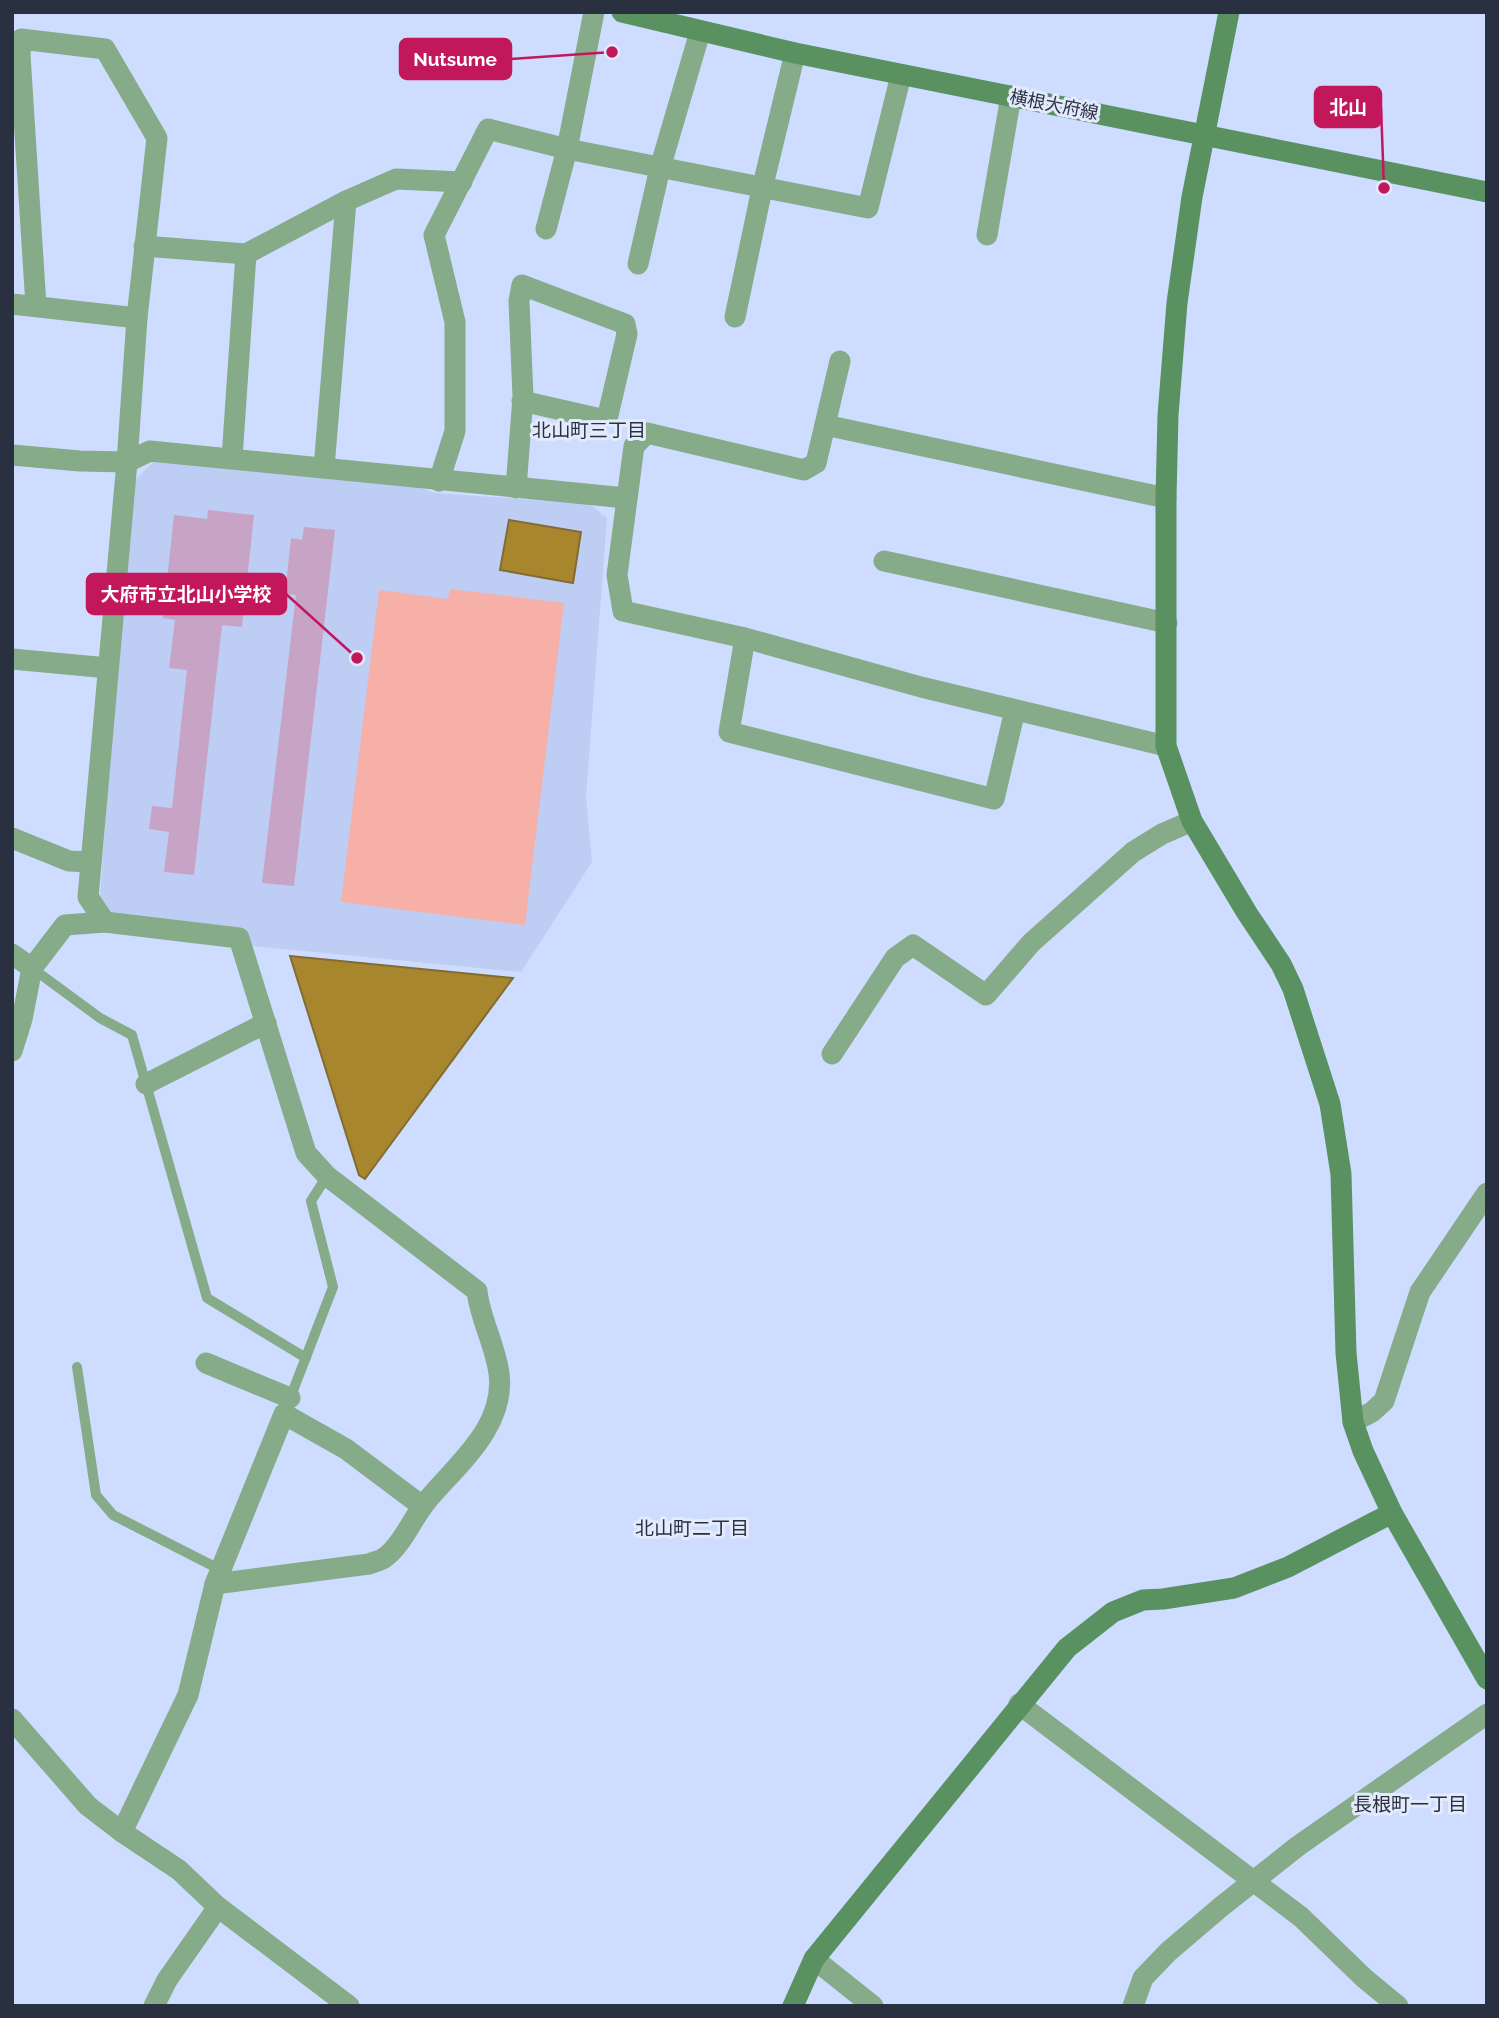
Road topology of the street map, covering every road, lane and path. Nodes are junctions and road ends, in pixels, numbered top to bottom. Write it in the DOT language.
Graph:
graph roads {
  1 [pos="594,12"];
  2 [pos="622,12"];
  3 [pos="1229,12"];
  4 [pos="700,32"];
  5 [pos="795,53"];
  6 [pos="901,75"];
  7 [pos="1011,96"];
  8 [pos="1204,134"];
  9 [pos="567,149"];
  10 [pos="660,168"];
  11 [pos="462,182"];
  12 [pos="762,189"];
  13 [pos="1487,192"];
  14 [pos="346,201"];
  15 [pos="545,229"];
  16 [pos="987,234"];
  17 [pos="144,246"];
  18 [pos="246,254"];
  19 [pos="638,264"];
  20 [pos="12,304"];
  21 [pos="37,306"];
  22 [pos="735,317"];
  23 [pos="137,318"];
  24 [pos="840,361"];
  25 [pos="522,401"];
  26 [pos="825,425"];
  27 [pos="12,455"];
  28 [pos="232,458"];
  29 [pos="127,462"];
  30 [pos="324,468"];
  31 [pos="439,481"];
  32 [pos="516,488"];
  33 [pos="626,498"];
  34 [pos="1166,498"];
  35 [pos="884,561"];
  36 [pos="1167,623"];
  37 [pos="745,638"];
  38 [pos="12,659"];
  39 [pos="108,668"];
  40 [pos="1015,710"];
  41 [pos="1167,746"];
  42 [pos="1192,821"];
  43 [pos="12,838"];
  44 [pos="91,862"];
  45 [pos="105,922"];
  46 [pos="12,954"];
  47 [pos="32,968"];
  48 [pos="266,1023"];
  49 [pos="12,1051"];
  50 [pos="832,1054"];
  51 [pos="146,1084"];
  52 [pos="327,1176"];
  53 [pos="1487,1193"];
  54 [pos="306,1358"];
  55 [pos="205,1363"];
  56 [pos="77,1367"];
  57 [pos="287,1406"];
  58 [pos="1353,1422"];
  59 [pos="422,1506"];
  60 [pos="1392,1513"];
  61 [pos="218,1577"];
  62 [pos="1487,1679"];
  63 [pos="1018,1704"];
  64 [pos="1487,1714"];
  65 [pos="12,1719"];
  66 [pos="122,1832"];
  67 [pos="1254,1881"];
  68 [pos="218,1907"];
  69 [pos="814,1959"];
  70 [pos="154,2006"];
  71 [pos="349,2006"];
  72 [pos="793,2006"];
  73 [pos="873,2006"];
  74 [pos="1133,2006"];
  75 [pos="1398,2006"];
  1 -- 9 [label="street"];
  2 -- 4 [label="street, 横根大府線"];
  3 -- 8 [label="street"];
  4 -- 5 [label="street, 横根大府線"];
  4 -- 10 [label="street"];
  5 -- 6 [label="street, 横根大府線"];
  5 -- 12 [label="street"];
  6 -- 7 [label="street, 横根大府線"];
  6 -- 12 [label="street"];
  7 -- 8 [label="street, 横根大府線"];
  7 -- 16 [label="street"];
  8 -- 13 [label="street, 横根大府線"];
  8 -- 34 [label="street"];
  9 -- 10 [label="street"];
  9 -- 11 [label="street"];
  9 -- 15 [label="street"];
  10 -- 12 [label="street"];
  10 -- 19 [label="street"];
  11 -- 14 [label="street"];
  11 -- 31 [label="street"];
  12 -- 22 [label="street"];
  14 -- 18 [label="street"];
  14 -- 30 [label="street"];
  17 -- 18 [label="street"];
  17 -- 21 [label="street"];
  17 -- 23 [label="street"];
  18 -- 28 [label="street"];
  20 -- 21 [label="street"];
  21 -- 23 [label="street"];
  23 -- 29 [label="street"];
  24 -- 26 [label="street"];
  25 -- 25 [label="street"];
  25 -- 32 [label="street"];
  26 -- 33 [label="street"];
  26 -- 34 [label="street"];
  27 -- 29 [label="street"];
  28 -- 29 [label="street"];
  28 -- 30 [label="street"];
  29 -- 39 [label="street"];
  30 -- 31 [label="street"];
  31 -- 32 [label="street"];
  32 -- 33 [label="street"];
  33 -- 37 [label="street"];
  34 -- 36 [label="street"];
  35 -- 36 [label="street"];
  36 -- 41 [label="street"];
  37 -- 40 [label="street"];
  37 -- 40 [label="street"];
  38 -- 39 [label="street"];
  39 -- 44 [label="street"];
  40 -- 41 [label="street"];
  41 -- 42 [label="street"];
  42 -- 50 [label="street"];
  42 -- 58 [label="street"];
  43 -- 44 [label="street"];
  44 -- 45 [label="street"];
  45 -- 47 [label="street"];
  45 -- 48 [label="street"];
  46 -- 47 [label="street"];
  47 -- 49 [label="street"];
  47 -- 51 [label="lane"];
  48 -- 51 [label="street"];
  48 -- 52 [label="street"];
  51 -- 54 [label="lane"];
  52 -- 54 [label="lane"];
  52 -- 59 [label="street"];
  53 -- 58 [label="street"];
  54 -- 57 [label="lane"];
  55 -- 57 [label="street"];
  56 -- 61 [label="lane"];
  57 -- 59 [label="street"];
  57 -- 61 [label="street"];
  58 -- 60 [label="street"];
  59 -- 61 [label="street"];
  60 -- 62 [label="street"];
  60 -- 63 [label="street"];
  61 -- 66 [label="street"];
  63 -- 67 [label="street"];
  63 -- 69 [label="street"];
  64 -- 67 [label="street"];
  65 -- 66 [label="street"];
  66 -- 68 [label="street"];
  67 -- 74 [label="street"];
  67 -- 75 [label="street"];
  68 -- 70 [label="street"];
  68 -- 71 [label="street"];
  69 -- 72 [label="street"];
  69 -- 73 [label="street"];
}
